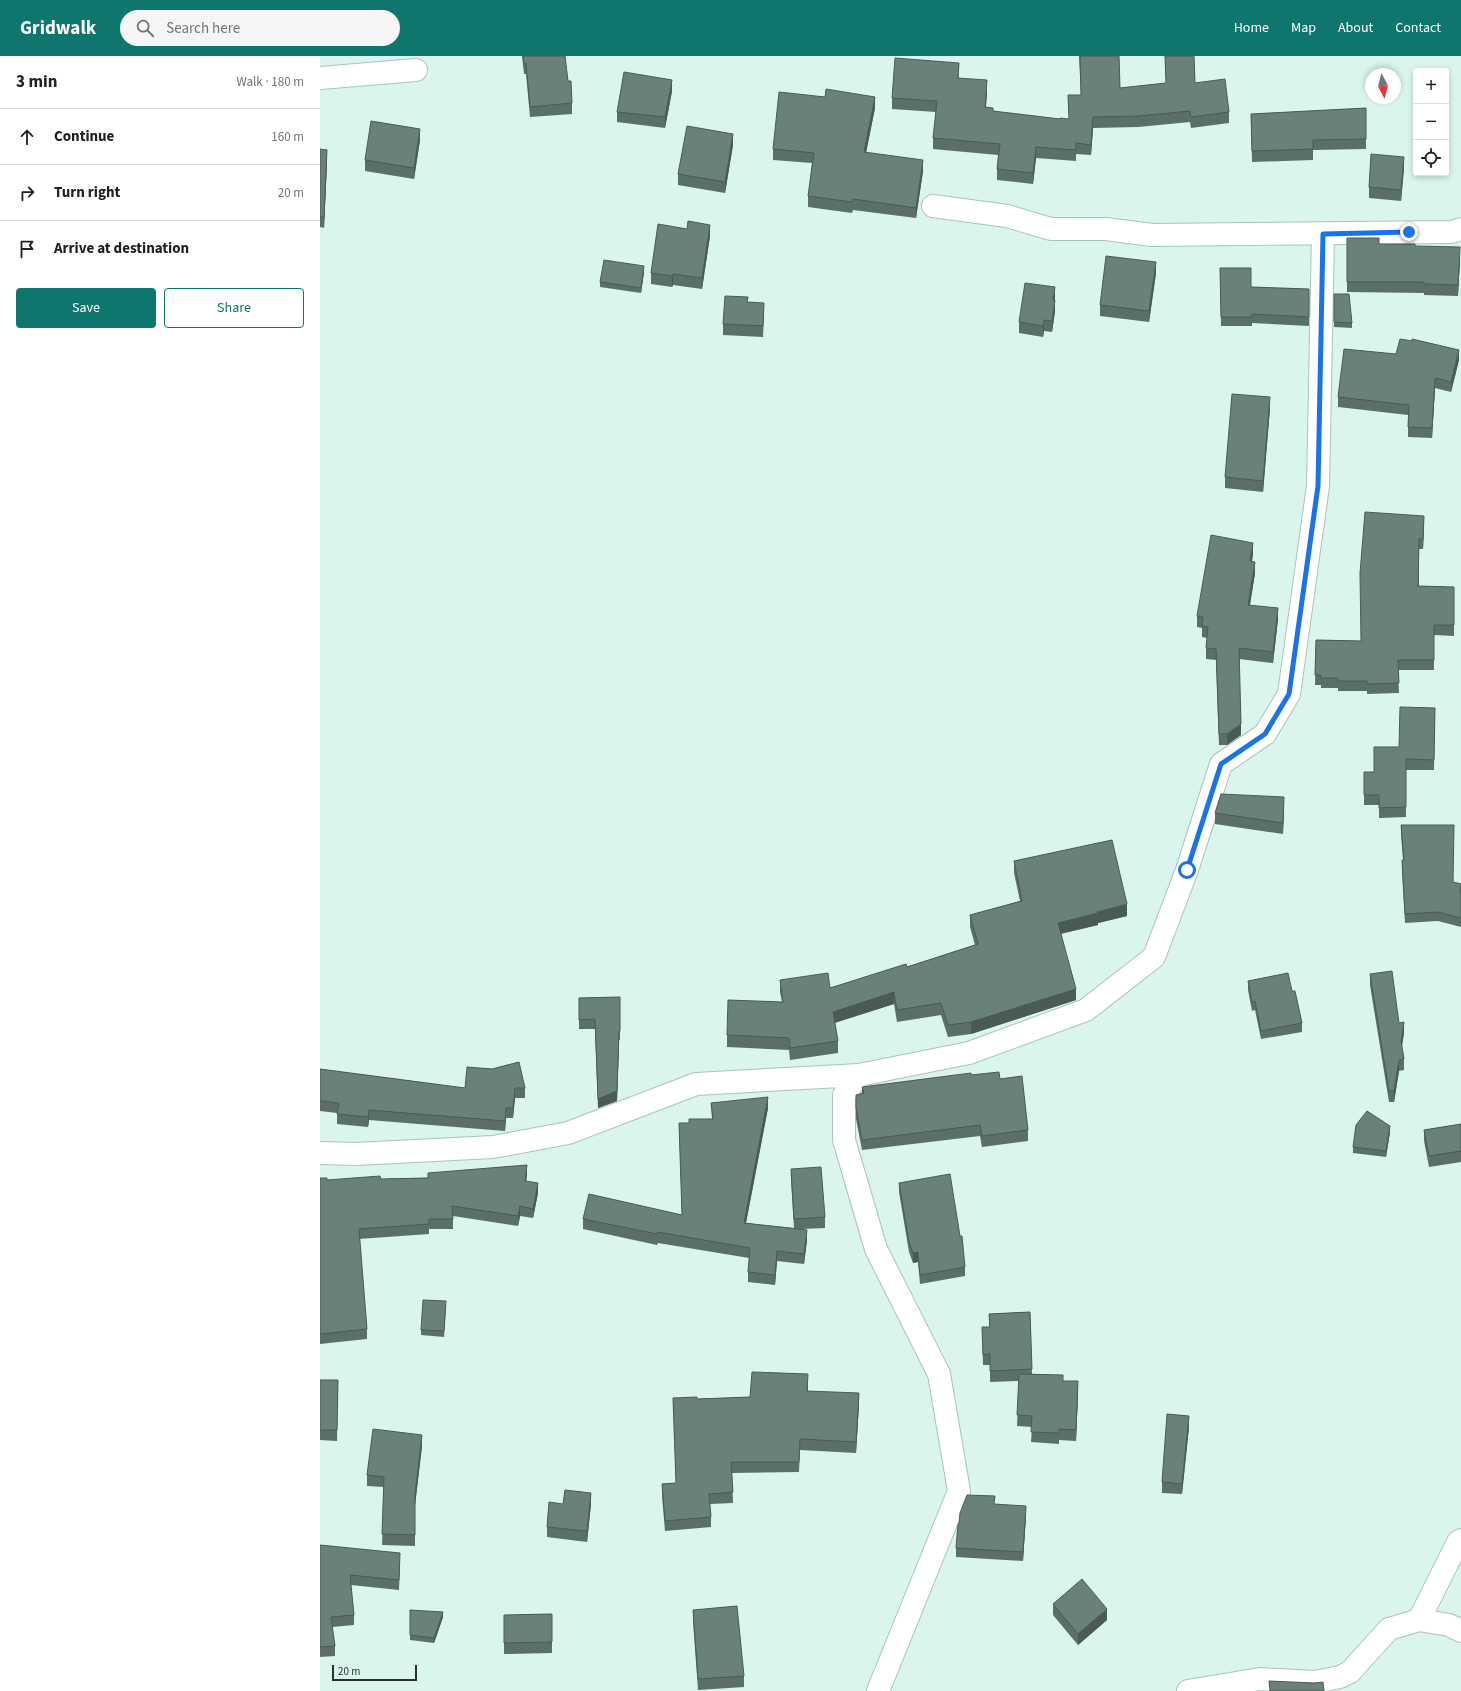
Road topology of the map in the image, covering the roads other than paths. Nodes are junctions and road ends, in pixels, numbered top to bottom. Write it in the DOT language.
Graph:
graph roads {
  1 [pos="416,70"];
  2 [pos="320,78"];
  3 [pos="933,206"];
  4 [pos="1461,228"];
  5 [pos="1323,234"];
  6 [pos="860,1075"];
  7 [pos="320,1153"];
  8 [pos="1461,1540"];
  9 [pos="1419,1620"];
  10 [pos="1461,1631"];
  11 [pos="878,1691"];
  12 [pos="1188,1691"];
  1 -- 2 [label="street"];
  3 -- 5 [label="street"];
  4 -- 5 [label="street"];
  5 -- 6 [label="street"];
  6 -- 7 [label="street"];
  6 -- 11 [label="street"];
  8 -- 9 [label="street"];
  9 -- 10 [label="street"];
  9 -- 12 [label="street"];
}
